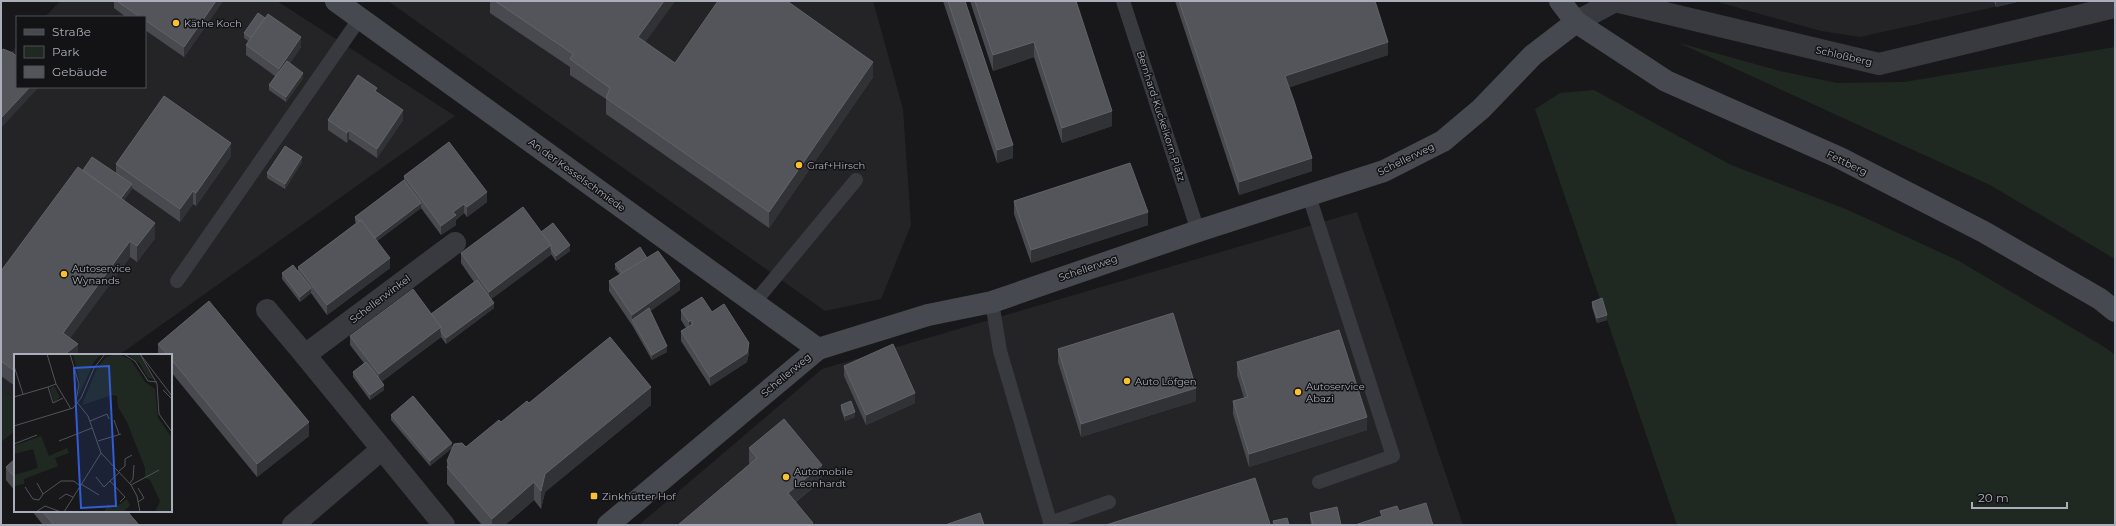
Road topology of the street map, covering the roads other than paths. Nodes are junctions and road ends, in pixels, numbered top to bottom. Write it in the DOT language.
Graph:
graph roads {
  1 [pos="1123,1"];
  2 [pos="1560,1"];
  3 [pos="339,2"];
  4 [pos="2115,7"];
  5 [pos="360,18"];
  6 [pos="1576,22"];
  7 [pos="856,180"];
  8 [pos="1309,196"];
  9 [pos="1198,231"];
  10 [pos="455,243"];
  11 [pos="177,281"];
  12 [pos="992,302"];
  13 [pos="754,303"];
  14 [pos="267,310"];
  15 [pos="2115,310"];
  16 [pos="818,349"];
  17 [pos="305,355"];
  18 [pos="382,449"];
  19 [pos="1319,482"];
  20 [pos="1109,502"];
  21 [pos="1051,524"];
  22 [pos="293,525"];
  23 [pos="444,525"];
  24 [pos="608,525"];
  1 -- 9 [label="lane, Bernhard-Kuckelkorn-Platz"];
  2 -- 6 [label="street, Fettberg"];
  3 -- 5 [label="street, An der Kesselschmiede"];
  4 -- 6 [label="street, Schloßberg"];
  5 -- 11 [label="lane"];
  5 -- 13 [label="street, An der Kesselschmiede"];
  6 -- 8 [label="street, Schellerweg"];
  6 -- 15 [label="street, Fettberg"];
  7 -- 13 [label="lane"];
  8 -- 9 [label="street, Schellerweg"];
  8 -- 19 [label="lane"];
  9 -- 12 [label="street, Schellerweg"];
  10 -- 17 [label="street, Schellerwinkel"];
  12 -- 16 [label="street, Schellerweg"];
  12 -- 21 [label="lane"];
  13 -- 16 [label="street, An der Kesselschmiede"];
  14 -- 17 [label="street"];
  16 -- 24 [label="street, Schellerweg"];
  17 -- 18 [label="street"];
  18 -- 22 [label="street"];
  18 -- 23 [label="street"];
  20 -- 21 [label="lane"];
}
